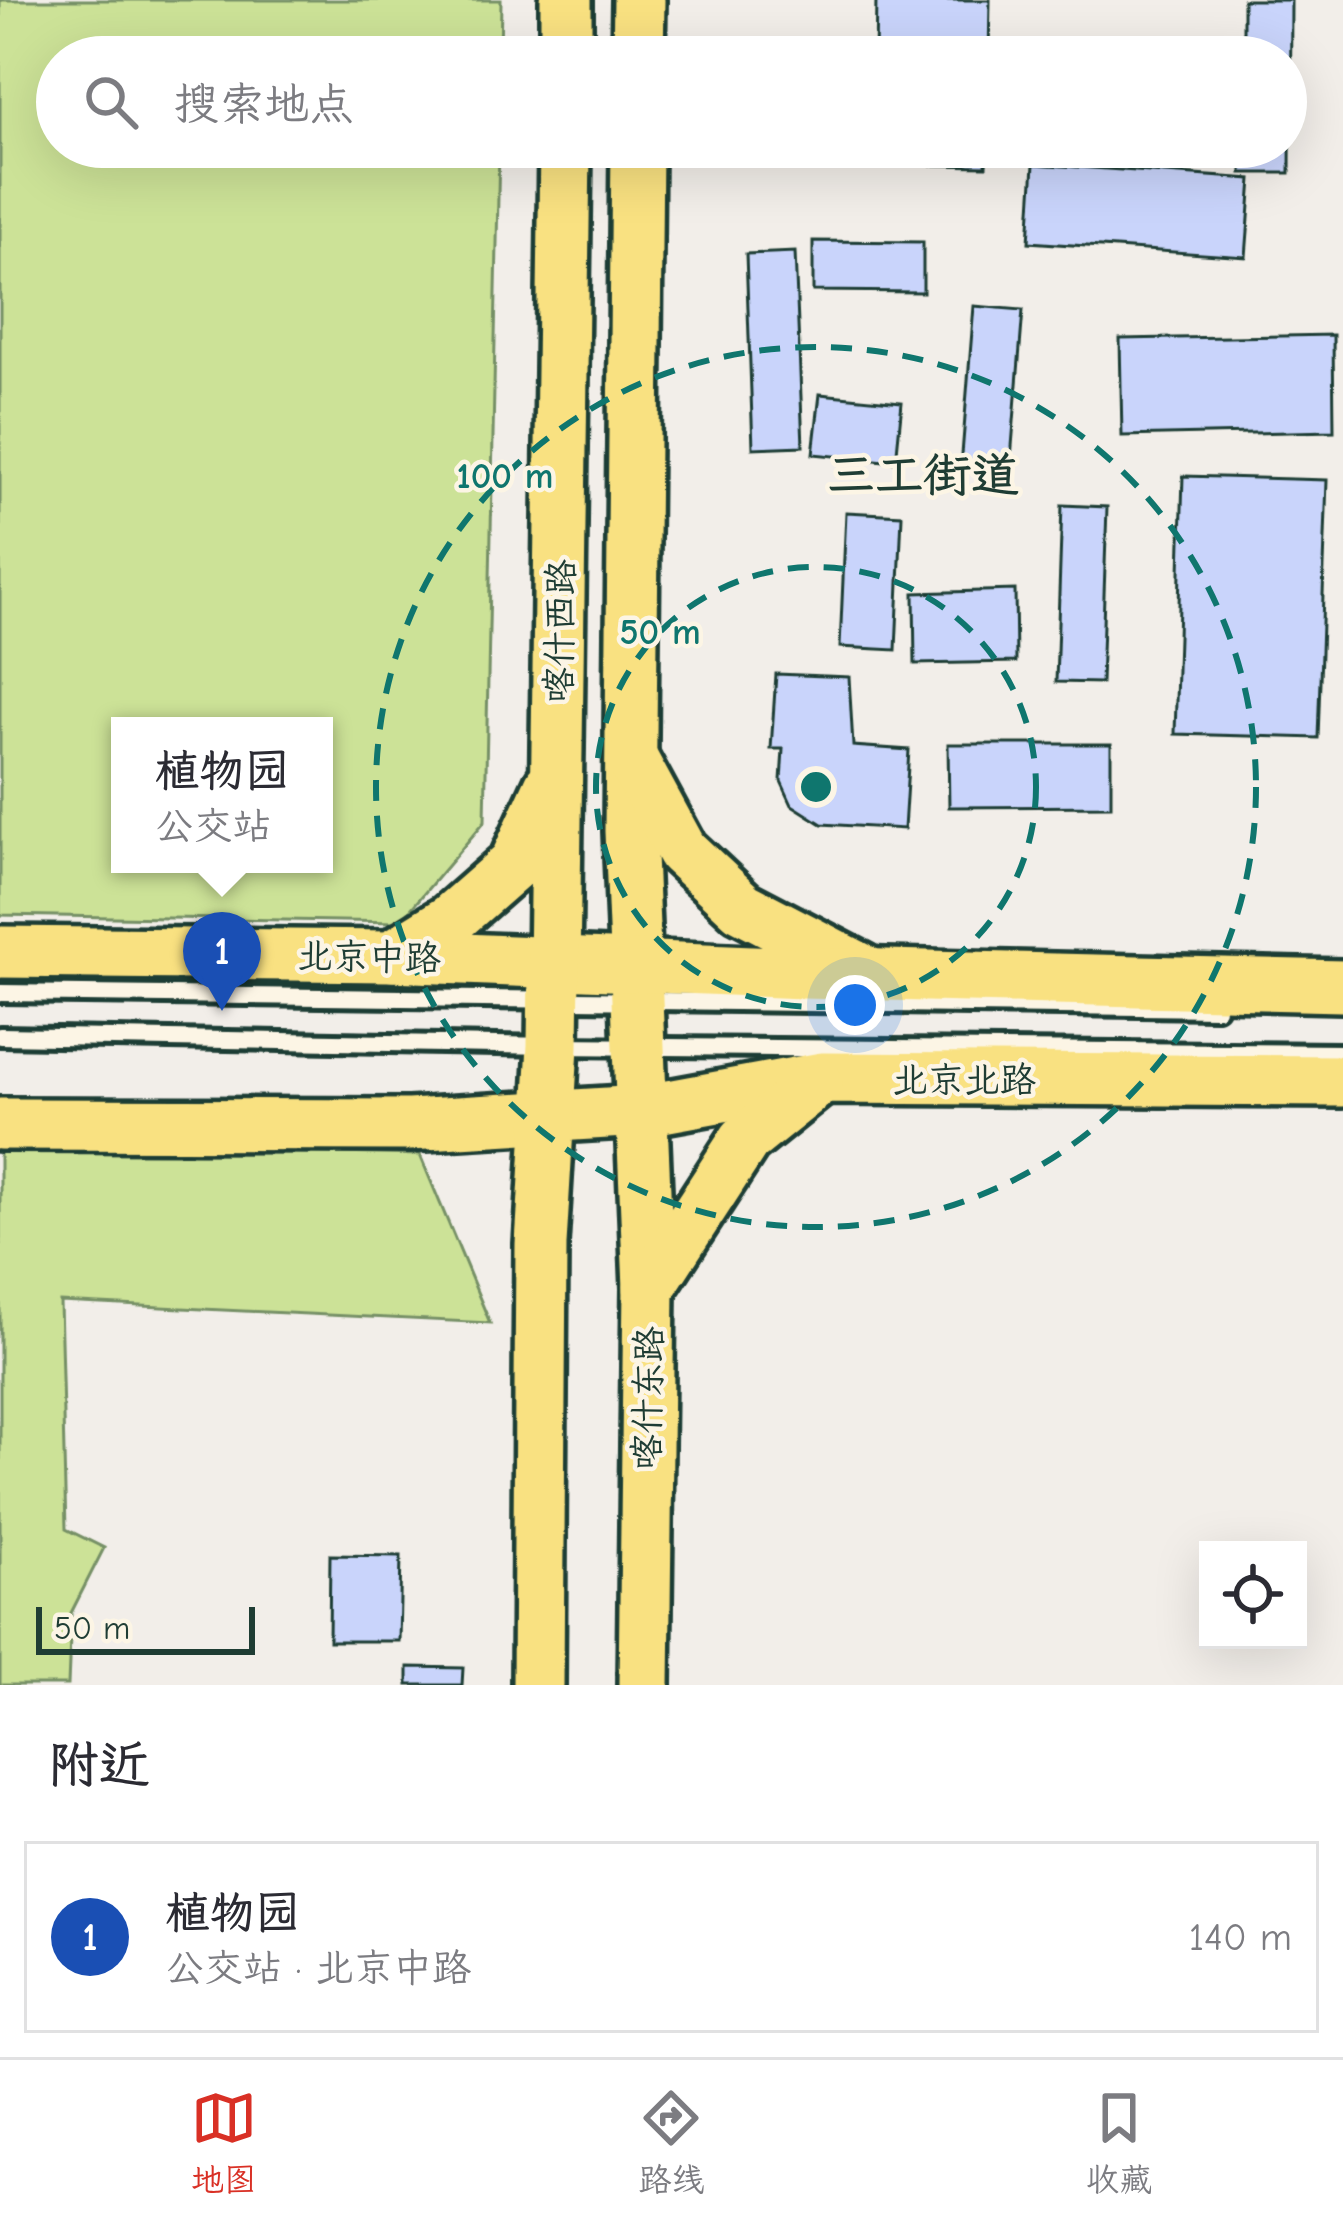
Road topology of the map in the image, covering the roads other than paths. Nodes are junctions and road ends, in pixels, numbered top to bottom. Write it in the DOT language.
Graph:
graph roads {
  1 [pos="566,0"];
  2 [pos="639,0"];
  3 [pos="566,36"];
  4 [pos="638,36"];
  5 [pos="565,168"];
  6 [pos="637,168"];
  7 [pos="631,756"];
  8 [pos="558,769"];
  9 [pos="0,952"];
  10 [pos="392,956"];
  11 [pos="868,973"];
  12 [pos="1343,986"];
  13 [pos="0,993"];
  14 [pos="595,997"];
  15 [pos="1235,1009"];
  16 [pos="0,1036"];
  17 [pos="1343,1053"];
  18 [pos="822,1078"];
  19 [pos="1343,1081"];
  20 [pos="641,1111"];
  21 [pos="570,1115"];
  22 [pos="0,1124"];
  23 [pos="649,1288"];
  24 [pos="538,1685"];
  25 [pos="644,1685"];
  1 -- 3 [label="main road"];
  2 -- 4 [label="main road"];
  5 -- 8 [label="main road, 喀什西路"];
  6 -- 7 [label="main road, 喀什西路"];
  7 -- 11 [label="main road"];
  7 -- 14 [label="main road, 喀什西路"];
  8 -- 10 [label="main road"];
  8 -- 14 [label="main road, 喀什西路"];
  9 -- 10 [label="main road, 北京中路"];
  10 -- 14 [label="main road, 北京中路"];
  11 -- 12 [label="main road"];
  11 -- 14 [label="main road"];
  13 -- 14 [label="lane"];
  14 -- 15 [label="lane"];
  14 -- 16 [label="lane"];
  14 -- 17 [label="lane"];
  14 -- 20 [label="main road, 喀什西路"];
  14 -- 21 [label="main road, 喀什西路"];
  18 -- 19 [label="main road, 北京北路"];
  18 -- 20 [label="main road, 北京北路"];
  18 -- 23 [label="main road"];
  20 -- 21 [label="main road, 北京北路"];
  20 -- 23 [label="main road, 喀什东路"];
  21 -- 22 [label="main road"];
  21 -- 24 [label="main road"];
  23 -- 25 [label="main road, 喀什东路"];
}
